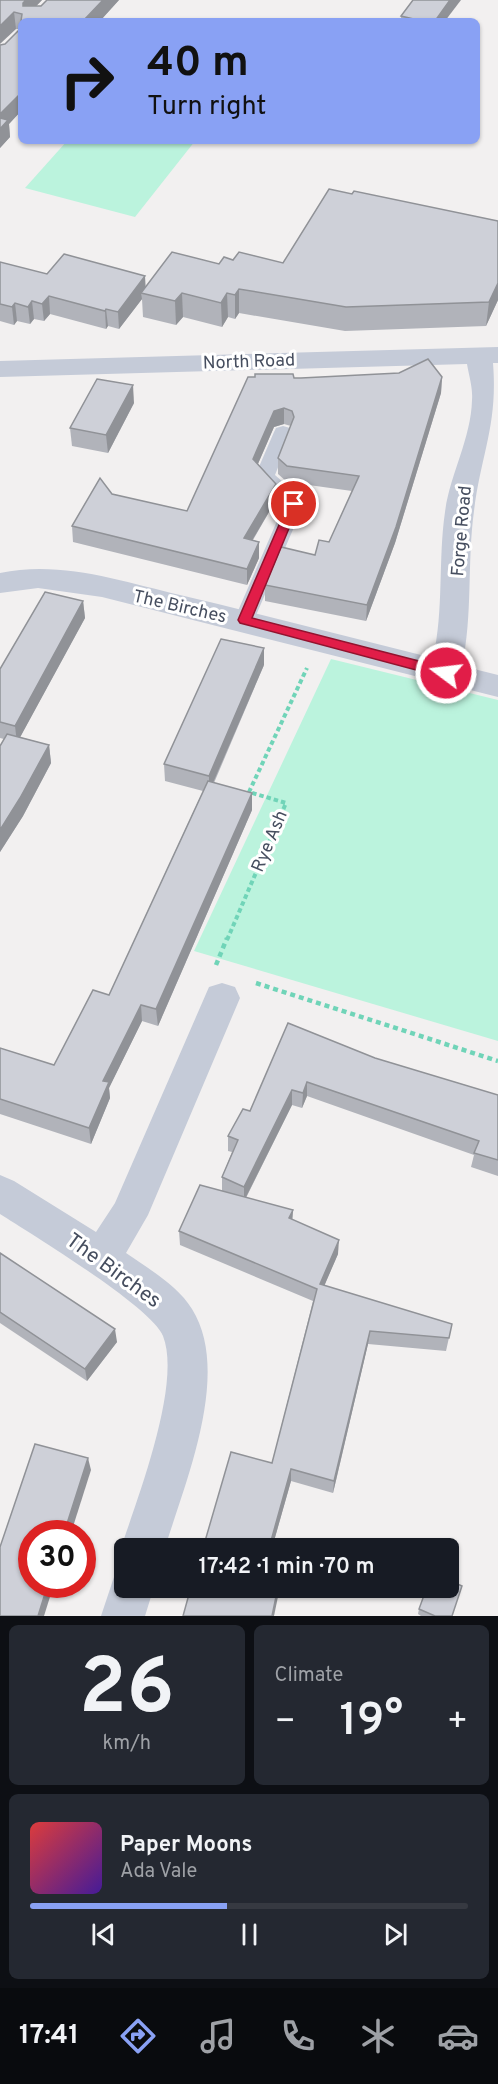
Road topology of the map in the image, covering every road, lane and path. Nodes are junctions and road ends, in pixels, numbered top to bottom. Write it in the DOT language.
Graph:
graph roads {
  1 [pos="488,355"];
  2 [pos="0,369"];
  3 [pos="283,432"];
  4 [pos="0,583"];
  5 [pos="244,620"];
  6 [pos="320,640"];
  7 [pos="446,673"];
  8 [pos="498,686"];
  9 [pos="235,989"];
  10 [pos="498,1061"];
  11 [pos="0,1193"];
  12 [pos="102,1257"];
  13 [pos="146,1538"];
  14 [pos="129,1598"];
  15 [pos="123,1616"];
  1 -- 2 [label="street, North Road"];
  1 -- 7 [label="street, Forge Road"];
  3 -- 5 [label="lane"];
  4 -- 5 [label="street, The Birches"];
  5 -- 6 [label="street, The Birches"];
  6 -- 7 [label="street, The Birches"];
  6 -- 9 [label="path, Rye Ash"];
  7 -- 8 [label="street, The Birches"];
  9 -- 10 [label="path"];
  9 -- 12 [label="street"];
  11 -- 12 [label="street, The Birches"];
  12 -- 13 [label="street, The Birches"];
  14 -- 15 [label="street"];
}
